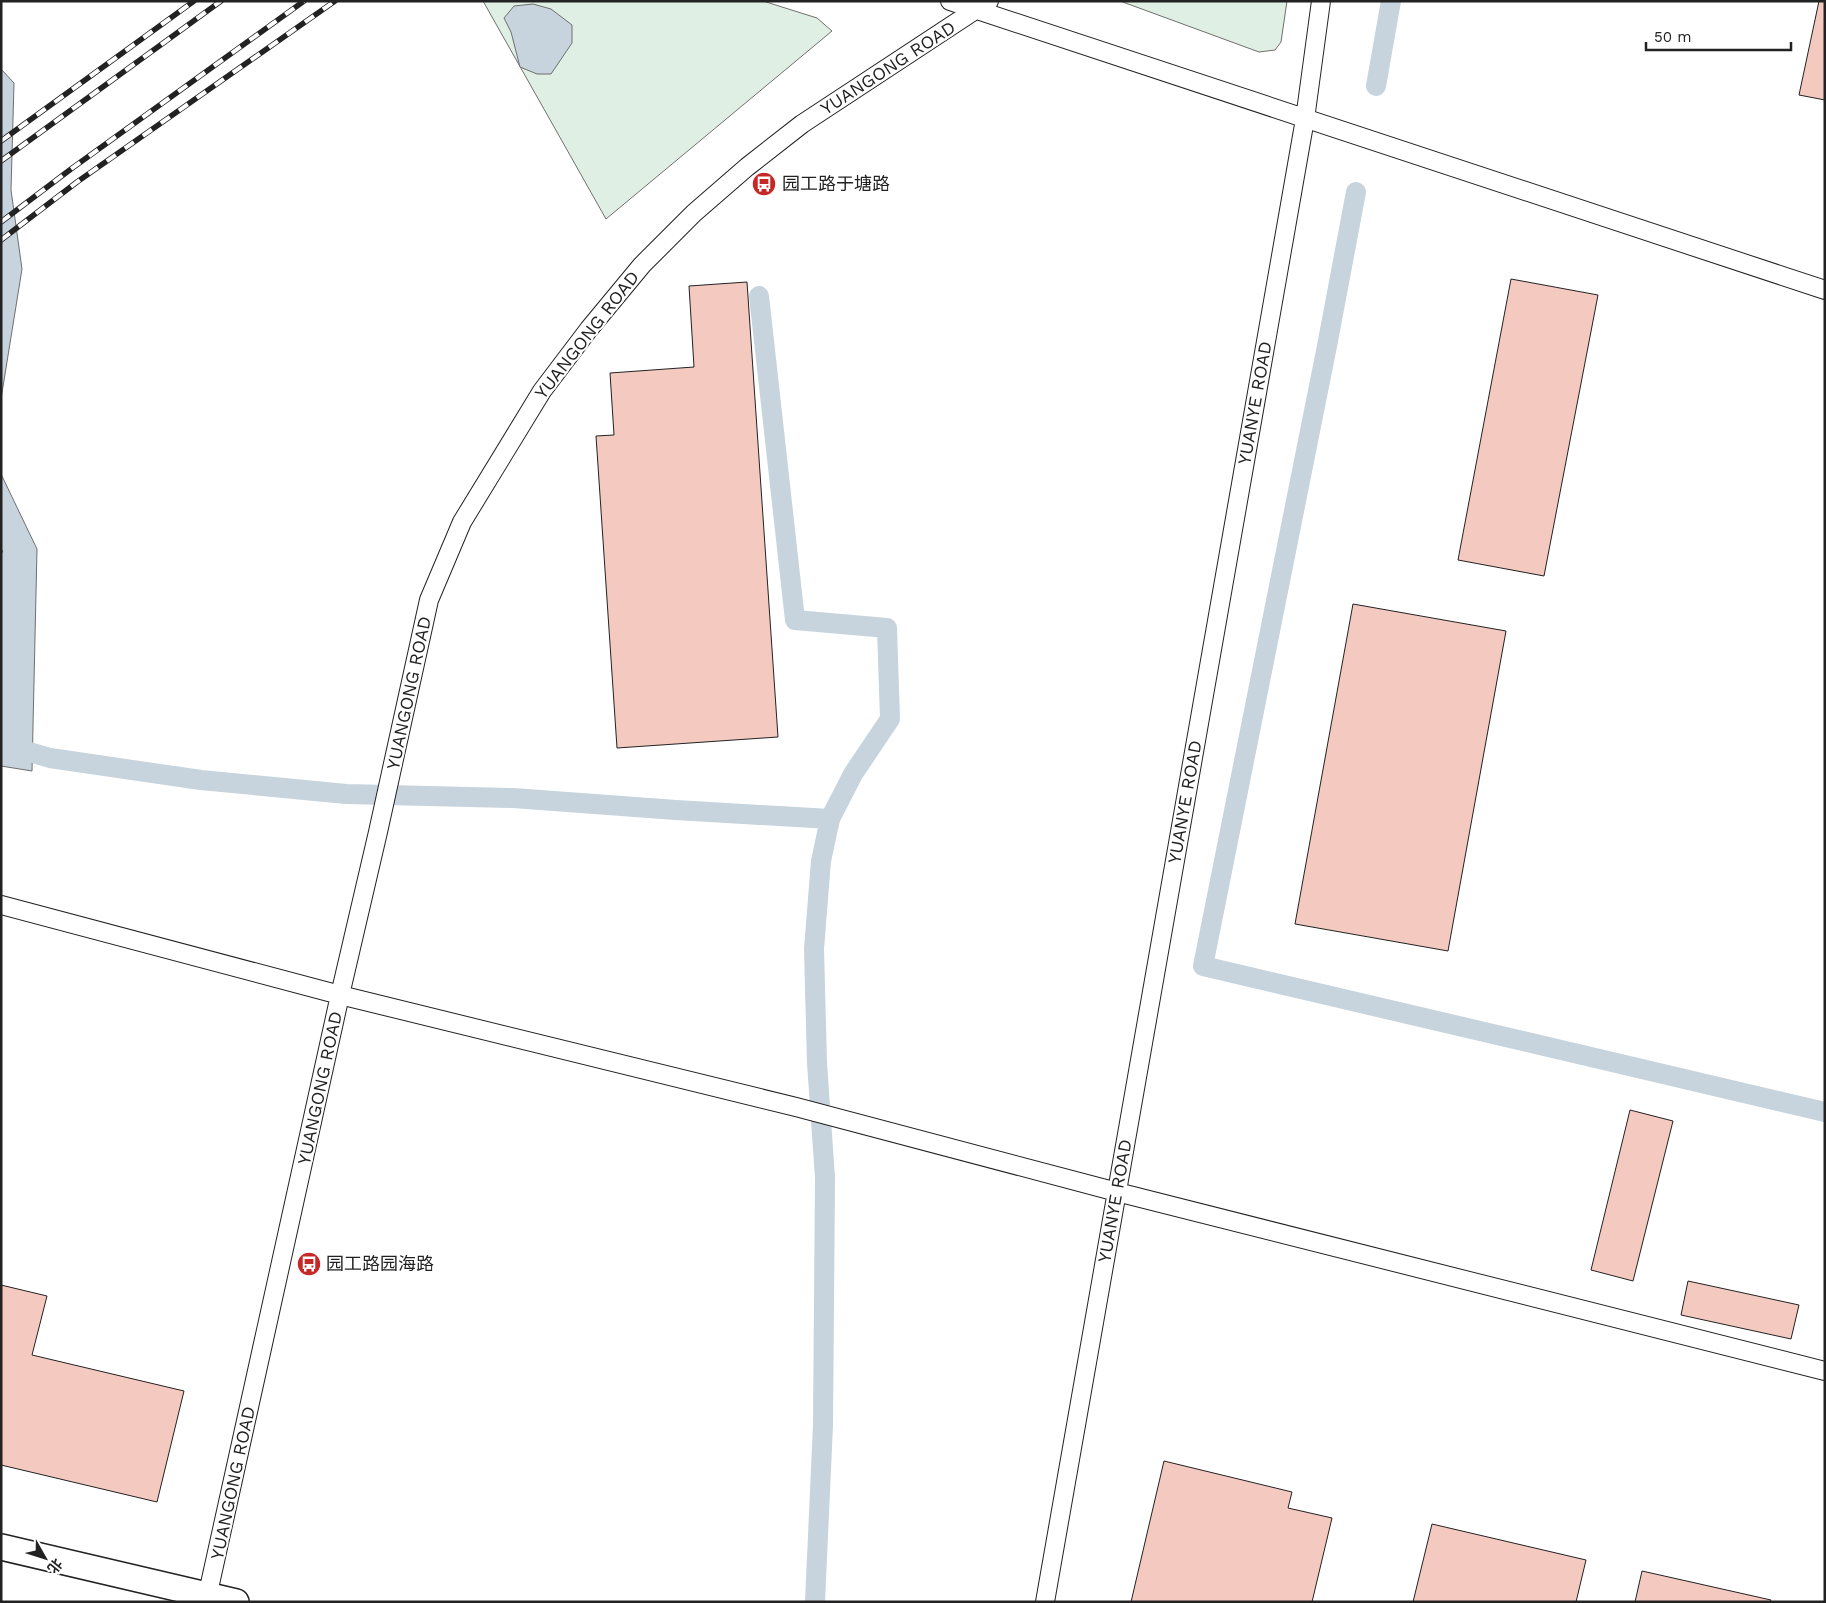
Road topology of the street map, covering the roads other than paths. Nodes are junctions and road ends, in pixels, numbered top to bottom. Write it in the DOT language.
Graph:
graph roads {
  1 [pos="950,1"];
  2 [pos="1320,1"];
  3 [pos="983,6"];
  4 [pos="1305,118"];
  5 [pos="1825,290"];
  6 [pos="1,905"];
  7 [pos="340,995"];
  8 [pos="1117,1192"];
  9 [pos="1825,1371"];
  10 [pos="1,1548"];
  11 [pos="207,1599"];
  12 [pos="236,1602"];
  13 [pos="1045,1602"];
  1 -- 3 [label="street"];
  2 -- 4 [label="street, YUANYE ROAD"];
  3 -- 4 [label="street"];
  3 -- 7 [label="street, YUANGONG ROAD"];
  4 -- 5 [label="street"];
  4 -- 8 [label="street, YUANYE ROAD"];
  6 -- 7 [label="street"];
  7 -- 8 [label="street"];
  7 -- 11 [label="street, YUANGONG ROAD"];
  8 -- 9 [label="street"];
  8 -- 13 [label="street, YUANYE ROAD"];
  10 -- 11 [label="street"];
  11 -- 12 [label="street"];
}
